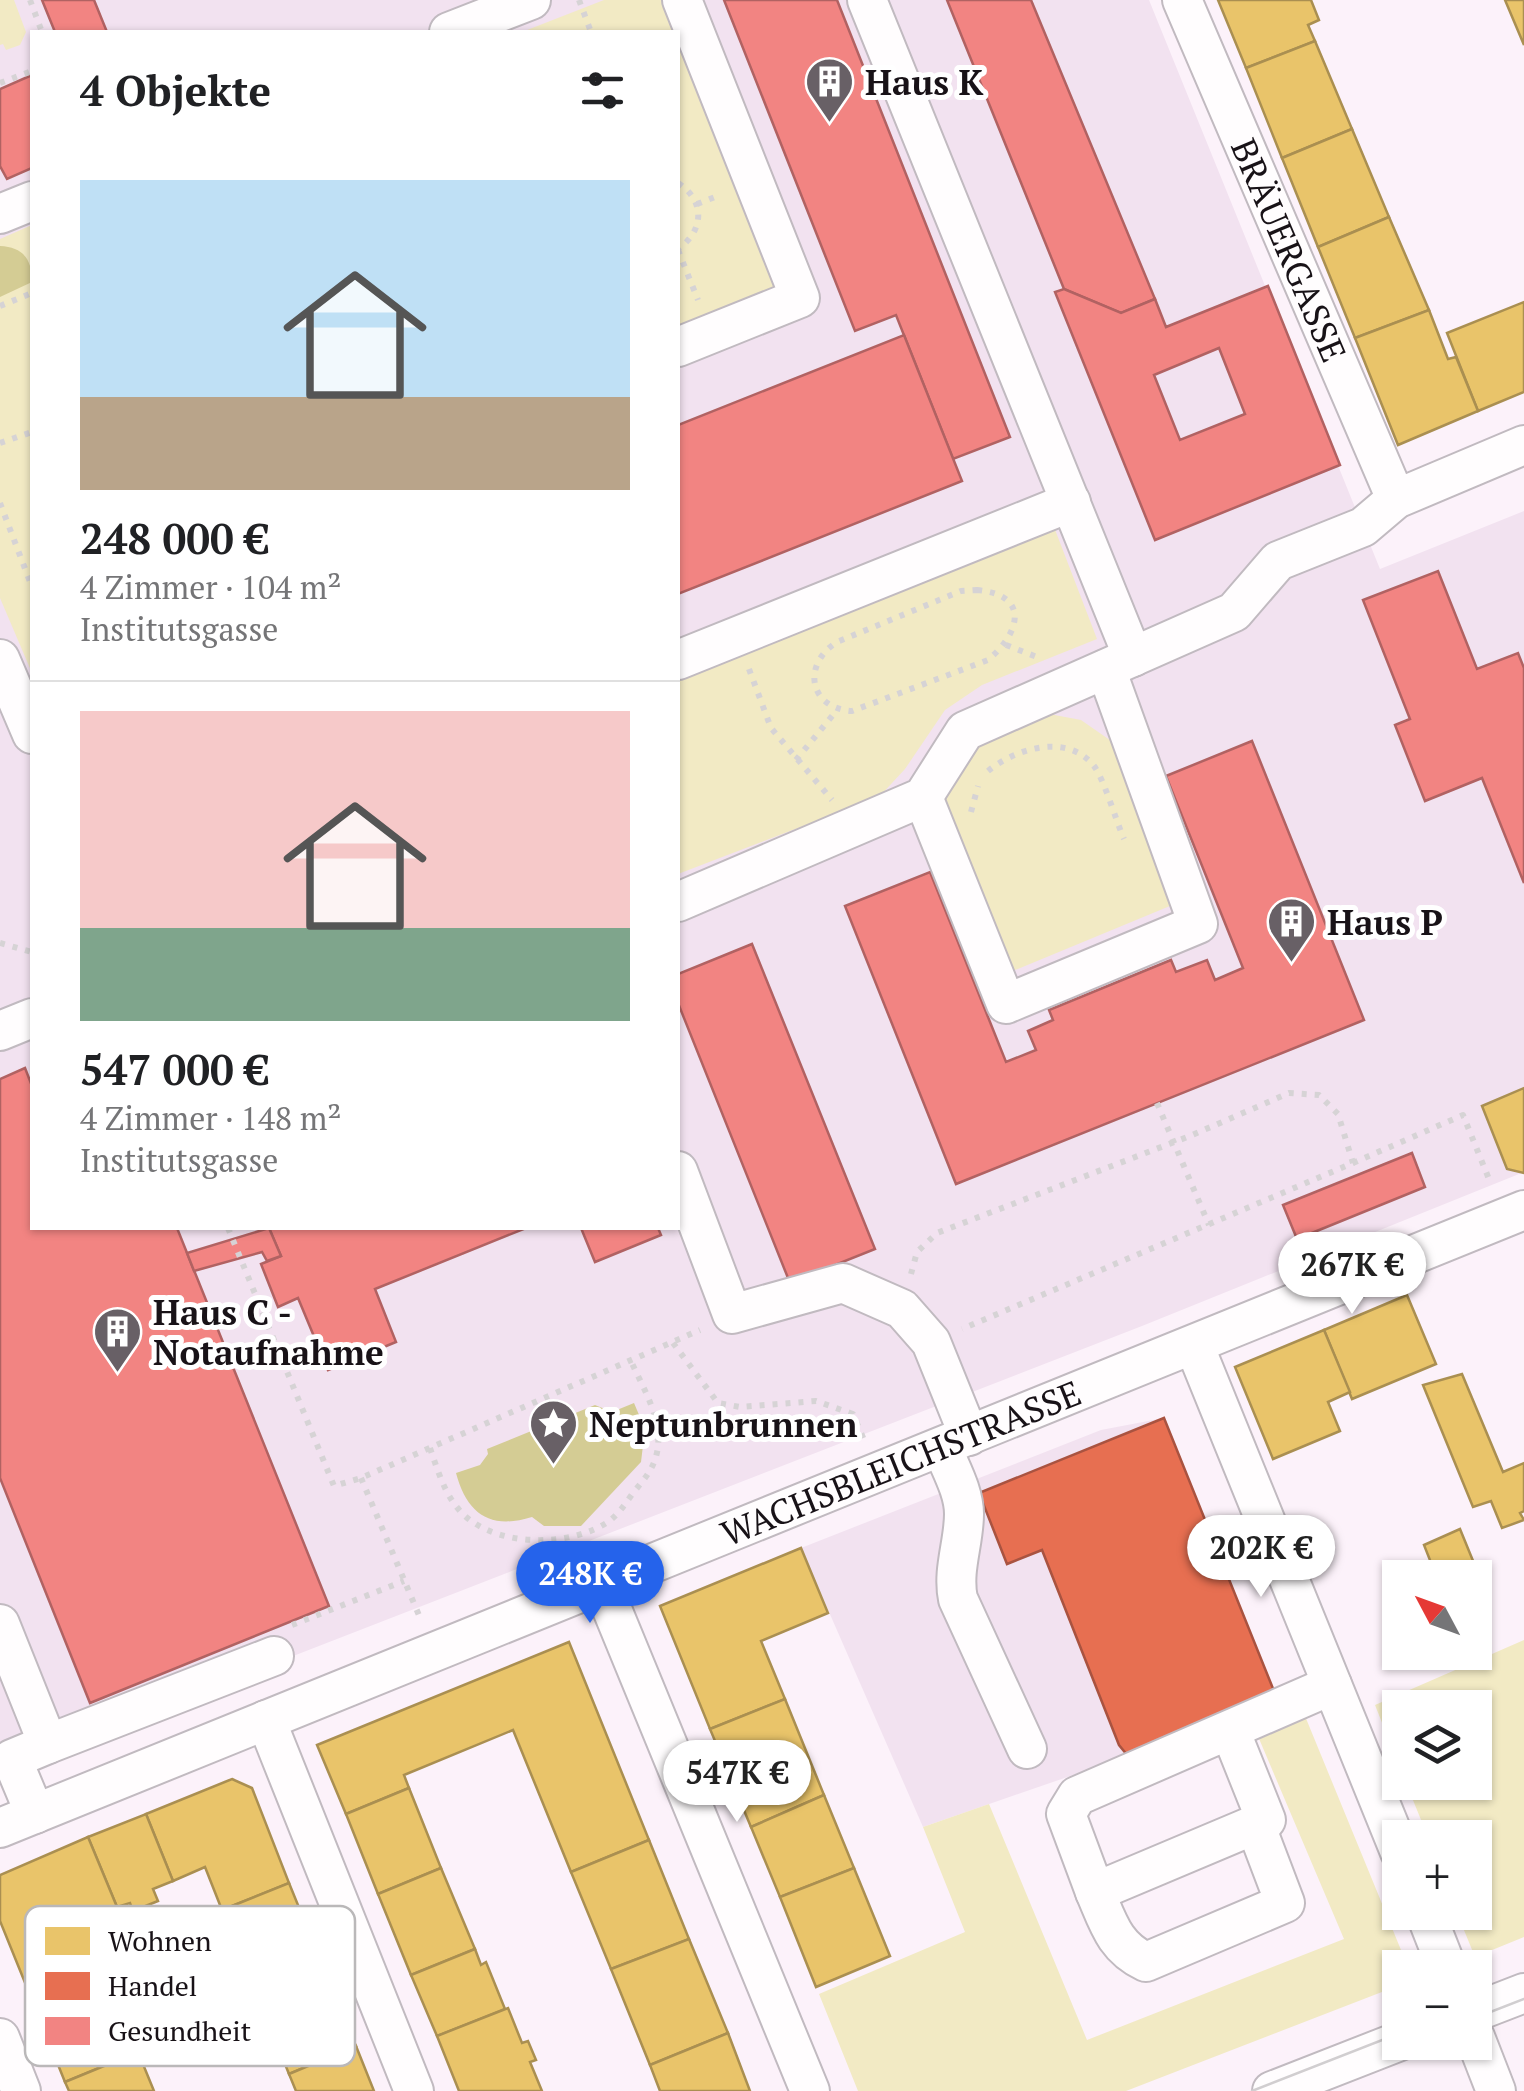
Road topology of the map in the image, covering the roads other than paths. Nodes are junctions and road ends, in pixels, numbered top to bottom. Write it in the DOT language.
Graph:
graph roads {
  1 [pos="531,0"];
  2 [pos="682,0"];
  3 [pos="867,0"];
  4 [pos="1182,0"];
  5 [pos="457,30"];
  6 [pos="30,202"];
  7 [pos="0,214"];
  8 [pos="694,340"];
  9 [pos="1524,445"];
  10 [pos="1396,498"];
  11 [pos="1072,502"];
  12 [pos="0,659"];
  13 [pos="680,659"];
  14 [pos="1120,663"];
  15 [pos="30,729"];
  16 [pos="923,797"];
  17 [pos="680,901"];
  18 [pos="30,1019"];
  19 [pos="0,1031"];
  20 [pos="680,1176"];
  21 [pos="1514,1214"];
  22 [pos="1194,1345"];
  23 [pos="955,1441"];
  24 [pos="602,1585"];
  25 [pos="0,1624"];
  26 [pos="274,1656"];
  27 [pos="1332,1685"];
  28 [pos="266,1720"];
  29 [pos="1230,1730"];
  30 [pos="48,1744"];
  31 [pos="1027,1749"];
  32 [pos="6,1762"];
  33 [pos="35,1814"];
  34 [pos="1387,1820"];
  35 [pos="1255,1824"];
  36 [pos="0,1828"];
  37 [pos="1096,1892"];
  38 [pos="340,1906"];
  39 [pos="355,1943"];
  40 [pos="1524,1992"];
  41 [pos="1492,2005"];
  42 [pos="0,2038"];
  43 [pos="1382,2048"];
  44 [pos="1484,2060"];
  45 [pos="21,2091"];
  46 [pos="414,2091"];
  47 [pos="810,2091"];
  48 [pos="1272,2091"];
  49 [pos="1496,2091"];
  1 -- 5 [label="street"];
  2 -- 8 [label="street"];
  3 -- 11 [label="street"];
  4 -- 10 [label="street, BRÄUERGASSE"];
  6 -- 7 [label="street"];
  9 -- 10 [label="street"];
  10 -- 14 [label="street"];
  11 -- 13 [label="street"];
  11 -- 14 [label="street"];
  12 -- 15 [label="street"];
  14 -- 16 [label="street"];
  14 -- 16 [label="street"];
  16 -- 17 [label="street"];
  18 -- 19 [label="street"];
  20 -- 23 [label="street"];
  21 -- 22 [label="street, WACHSBLEICHSTRASSE"];
  22 -- 23 [label="street, WACHSBLEICHSTRASSE"];
  22 -- 27 [label="street"];
  23 -- 24 [label="street, WACHSBLEICHSTRASSE"];
  23 -- 31 [label="street"];
  24 -- 28 [label="street, WACHSBLEICHSTRASSE"];
  24 -- 47 [label="street"];
  25 -- 30 [label="street"];
  26 -- 30 [label="street"];
  27 -- 29 [label="street"];
  27 -- 34 [label="street"];
  28 -- 33 [label="street, WACHSBLEICHSTRASSE"];
  28 -- 38 [label="street"];
  29 -- 35 [label="street"];
  29 -- 37 [label="street"];
  30 -- 32 [label="street"];
  32 -- 33 [label="street"];
  33 -- 36 [label="street, WACHSBLEICHSTRASSE"];
  35 -- 37 [label="street"];
  35 -- 37 [label="street"];
  39 -- 46 [label="street"];
  40 -- 41 [label="street"];
  42 -- 45 [label="street"];
  43 -- 48 [label="street"];
  44 -- 49 [label="street"];
}
